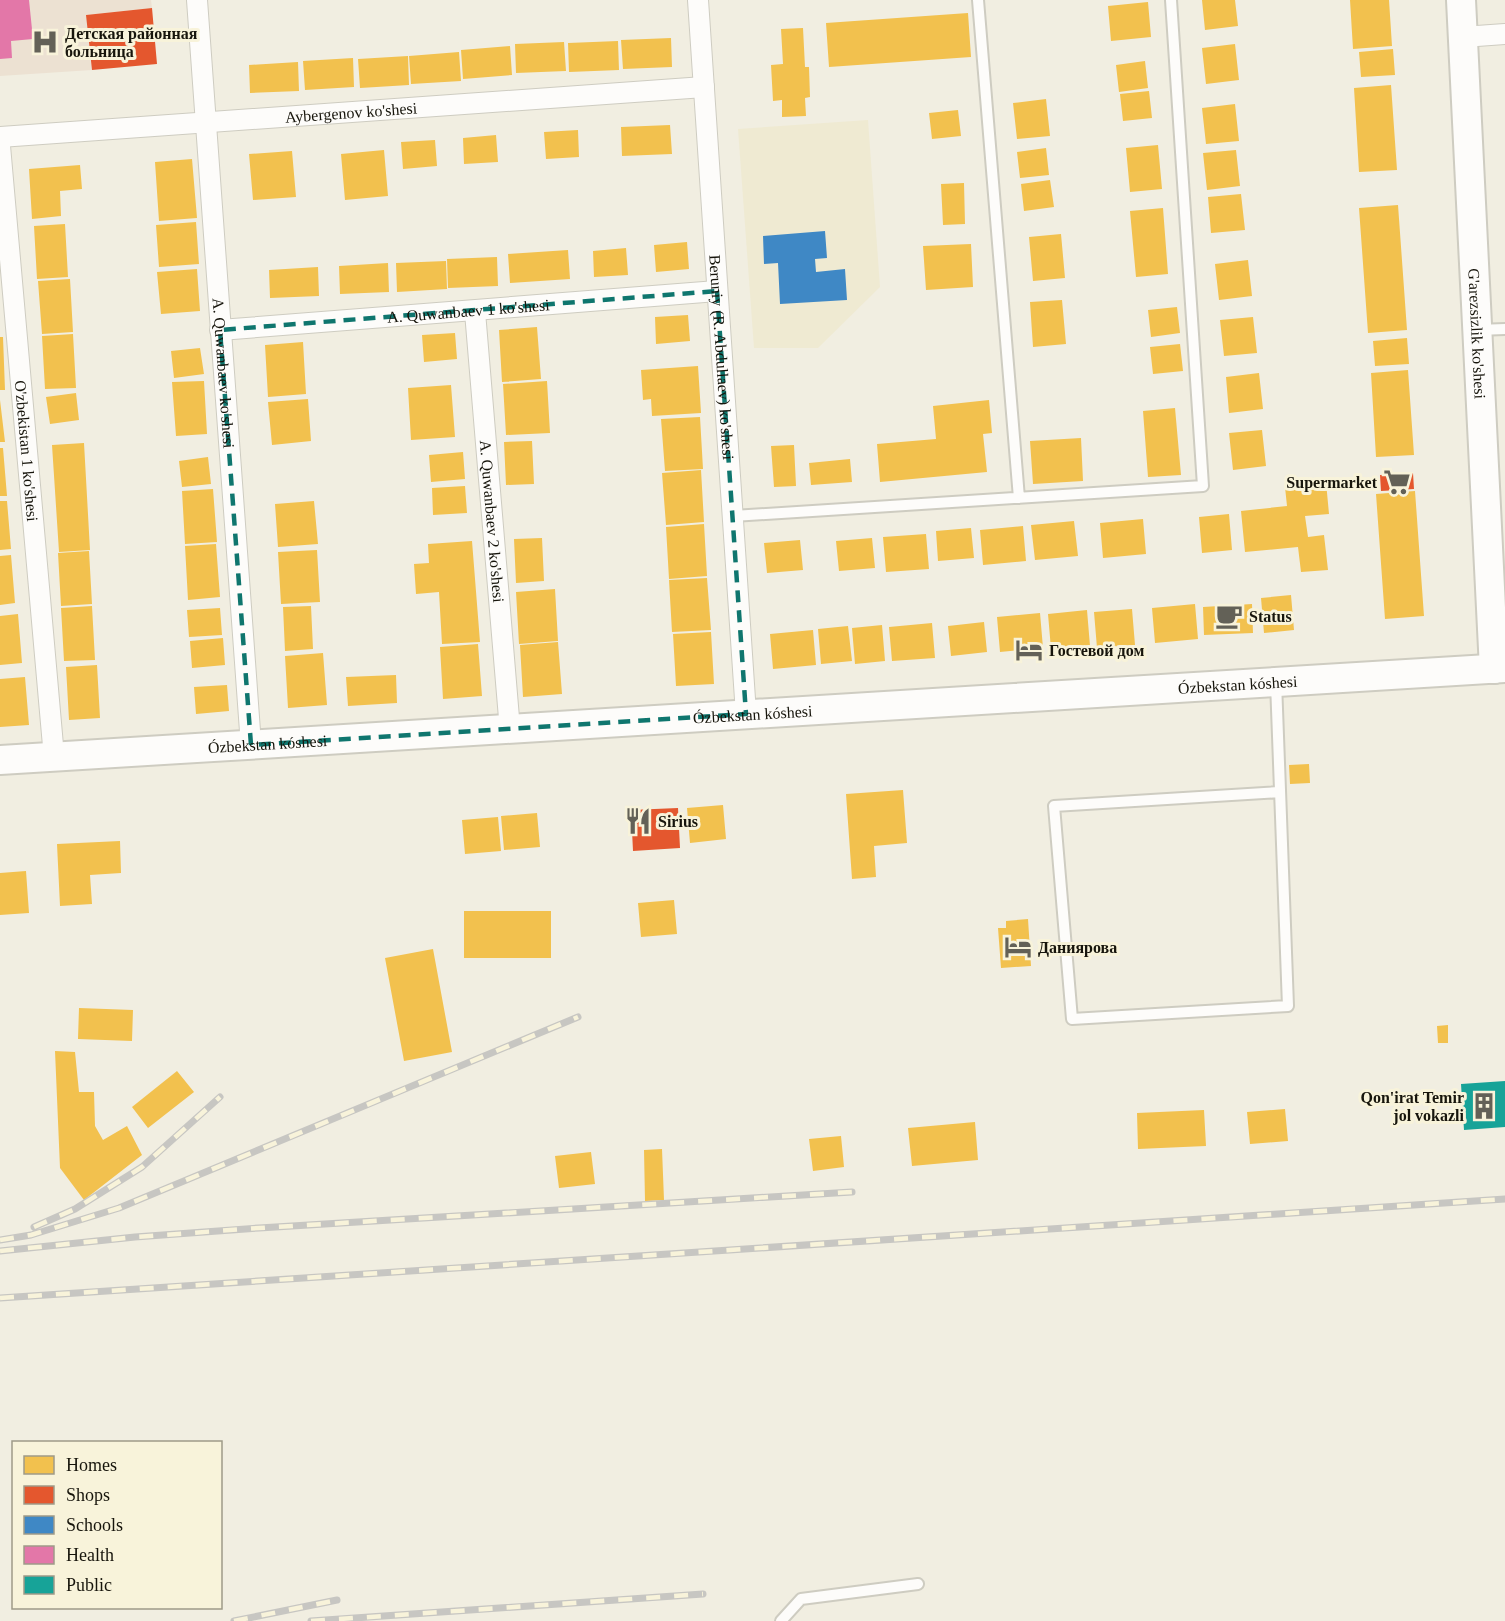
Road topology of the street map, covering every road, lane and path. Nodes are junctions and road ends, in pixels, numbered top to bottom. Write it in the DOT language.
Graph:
graph roads {
  1 [pos="197,0"];
  2 [pos="698,0"];
  3 [pos="978,0"];
  4 [pos="1172,0"];
  5 [pos="1461,0"];
  6 [pos="1505,34"];
  7 [pos="1463,37"];
  8 [pos="704,87"];
  9 [pos="205,122"];
  10 [pos="0,137"];
  11 [pos="0,146"];
  12 [pos="717,291"];
  13 [pos="475,312"];
  14 [pos="1491,329"];
  15 [pos="220,330"];
  16 [pos="1018,498"];
  17 [pos="733,516"];
  18 [pos="1499,669"];
  19 [pos="1276,682"];
  20 [pos="746,714"];
  21 [pos="510,730"];
  22 [pos="251,745"];
  23 [pos="54,757"];
  24 [pos="0,760"];
  25 [pos="1280,792"];
  26 [pos="918,1584"];
  27 [pos="781,1621"];
  1 -- 9 [label="street, A. Quwanbaev ko'shesi"];
  2 -- 8 [label="street, Beruniy (R. Abdullaev) ko'shesi"];
  3 -- 16 [label="lane"];
  4 -- 16 [label="lane"];
  5 -- 7 [label="street, G'arezsizlik ko'shesi"];
  6 -- 7 [label="street"];
  7 -- 14 [label="street, G'arezsizlik ko'shesi"];
  8 -- 9 [label="street, Aybergenov ko'shesi"];
  8 -- 12 [label="street, Beruniy (R. Abdullaev) ko'shesi"];
  9 -- 10 [label="street, Aybergenov ko'shesi"];
  9 -- 15 [label="street, A. Quwanbaev ko'shesi"];
  11 -- 23 [label="street, O'zbekistan 1 ko'shesi"];
  12 -- 13 [label="street, A. Quwanbaev 1 ko'shesi"];
  12 -- 17 [label="street, Beruniy (R. Abdullaev) ko'shesi"];
  13 -- 15 [label="street, A. Quwanbaev 1 ko'shesi"];
  13 -- 21 [label="street, A. Quwanbaev 2 ko'shesi"];
  14 -- 18 [label="street, G'arezsizlik ko'shesi"];
  15 -- 22 [label="street, A. Quwanbaev ko'shesi"];
  16 -- 17 [label="lane"];
  17 -- 20 [label="street, Beruniy (R. Abdullaev) ko'shesi"];
  18 -- 19 [label="street, Ózbekstan kóshesi"];
  19 -- 20 [label="street, Ózbekstan kóshesi"];
  19 -- 25 [label="lane"];
  20 -- 21 [label="street, Ózbekstan kóshesi"];
  21 -- 22 [label="street, Ózbekstan kóshesi"];
  22 -- 23 [label="street, Ózbekstan kóshesi"];
  23 -- 24 [label="street, Ózbekstan kóshesi"];
  25 -- 25 [label="lane"];
  26 -- 27 [label="lane"];
}
